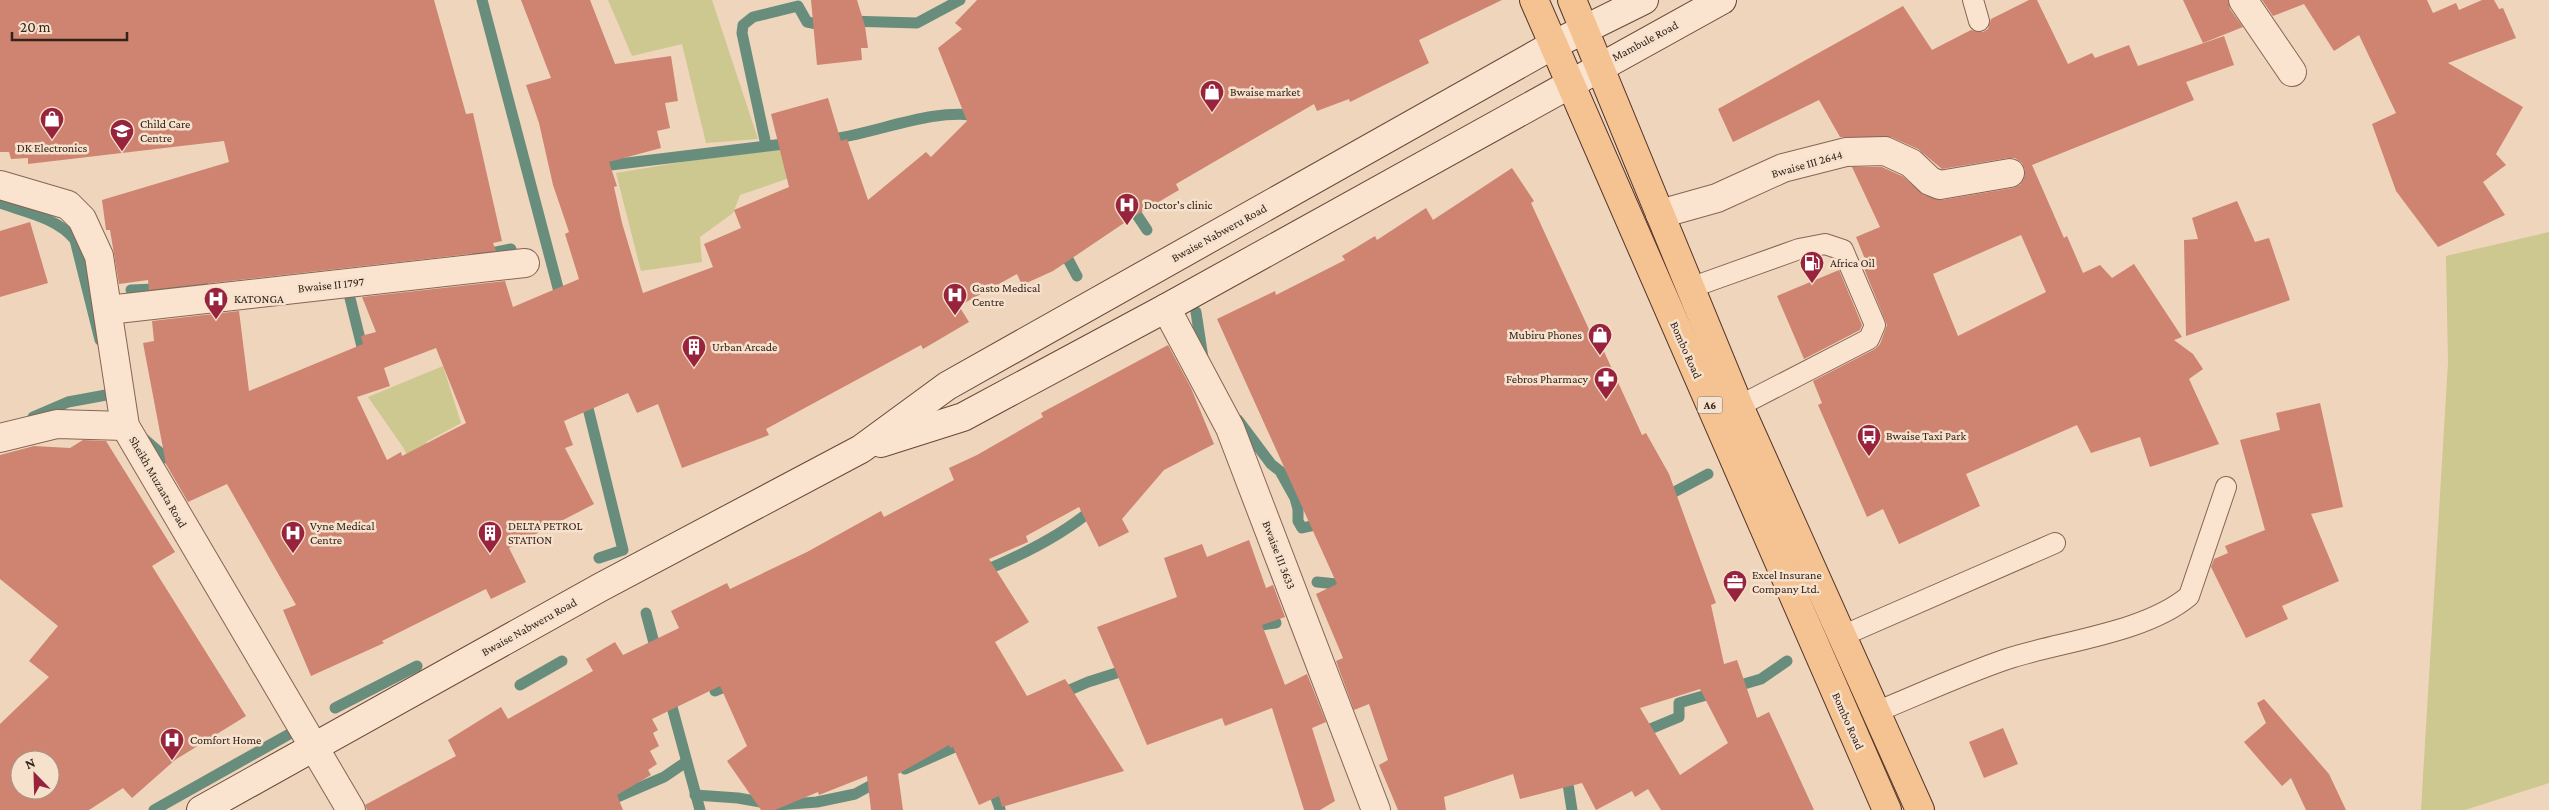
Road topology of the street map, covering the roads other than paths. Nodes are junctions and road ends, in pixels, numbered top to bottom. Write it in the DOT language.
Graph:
graph roads {
  1 [pos="1534,0"];
  2 [pos="1572,0"];
  3 [pos="1644,0"];
  4 [pos="1722,0"];
  5 [pos="1973,0"];
  6 [pos="2243,0"];
  7 [pos="1979,21"];
  8 [pos="1585,30"];
  9 [pos="1553,45"];
  10 [pos="1598,67"];
  11 [pos="2292,72"];
  12 [pos="1569,84"];
  13 [pos="2010,172"];
  14 [pos="0,185"];
  15 [pos="1660,214"];
  16 [pos="525,263"];
  17 [pos="1690,288"];
  18 [pos="1166,308"];
  19 [pos="108,310"];
  20 [pos="1739,406"];
  21 [pos="125,426"];
  22 [pos="0,438"];
  23 [pos="861,449"];
  24 [pos="2226,487"];
  25 [pos="2055,542"];
  26 [pos="1842,636"];
  27 [pos="1876,712"];
  28 [pos="314,747"];
  29 [pos="201,810"];
  30 [pos="351,810"];
  31 [pos="1376,810"];
  32 [pos="1887,810"];
  33 [pos="1920,810"];
  1 -- 9 [label="main road, Bombo Road / A6"];
  2 -- 8 [label="main road"];
  3 -- 8 [label="street"];
  4 -- 10 [label="street, Mambule Road"];
  5 -- 7 [label="lane"];
  6 -- 11 [label="street"];
  8 -- 9 [label="street, Bwaise Nabweru Road"];
  8 -- 10 [label="main road"];
  9 -- 12 [label="main road, Bombo Road / A6"];
  9 -- 23 [label="street, Bwaise Nabweru Road"];
  10 -- 12 [label="street, Mambule Road"];
  10 -- 15 [label="main road"];
  12 -- 18 [label="street, Bwaise Nabweru Road"];
  12 -- 32 [label="main road, Bombo Road / A6"];
  13 -- 15 [label="street, Bwaise III 2644"];
  14 -- 19 [label="street, Sheikh Muzaata Road"];
  15 -- 17 [label="main road"];
  16 -- 19 [label="street, Bwaise II 1797"];
  17 -- 20 [label="main road"];
  17 -- 20 [label="lane"];
  18 -- 23 [label="street, Bwaise Nabweru Road"];
  18 -- 31 [label="street, Bwaise III 3633"];
  19 -- 21 [label="street, Sheikh Muzaata Road"];
  20 -- 26 [label="main road, A6"];
  21 -- 22 [label="street"];
  21 -- 28 [label="street, Sheikh Muzaata Road"];
  23 -- 28 [label="street, Bwaise Nabweru Road"];
  24 -- 27 [label="lane"];
  25 -- 26 [label="lane"];
  26 -- 27 [label="main road, A6"];
  27 -- 33 [label="main road, A6"];
  28 -- 29 [label="street, Bwaise Nabweru Road"];
  28 -- 30 [label="street, Sheikh Muzaata Road"];
}
